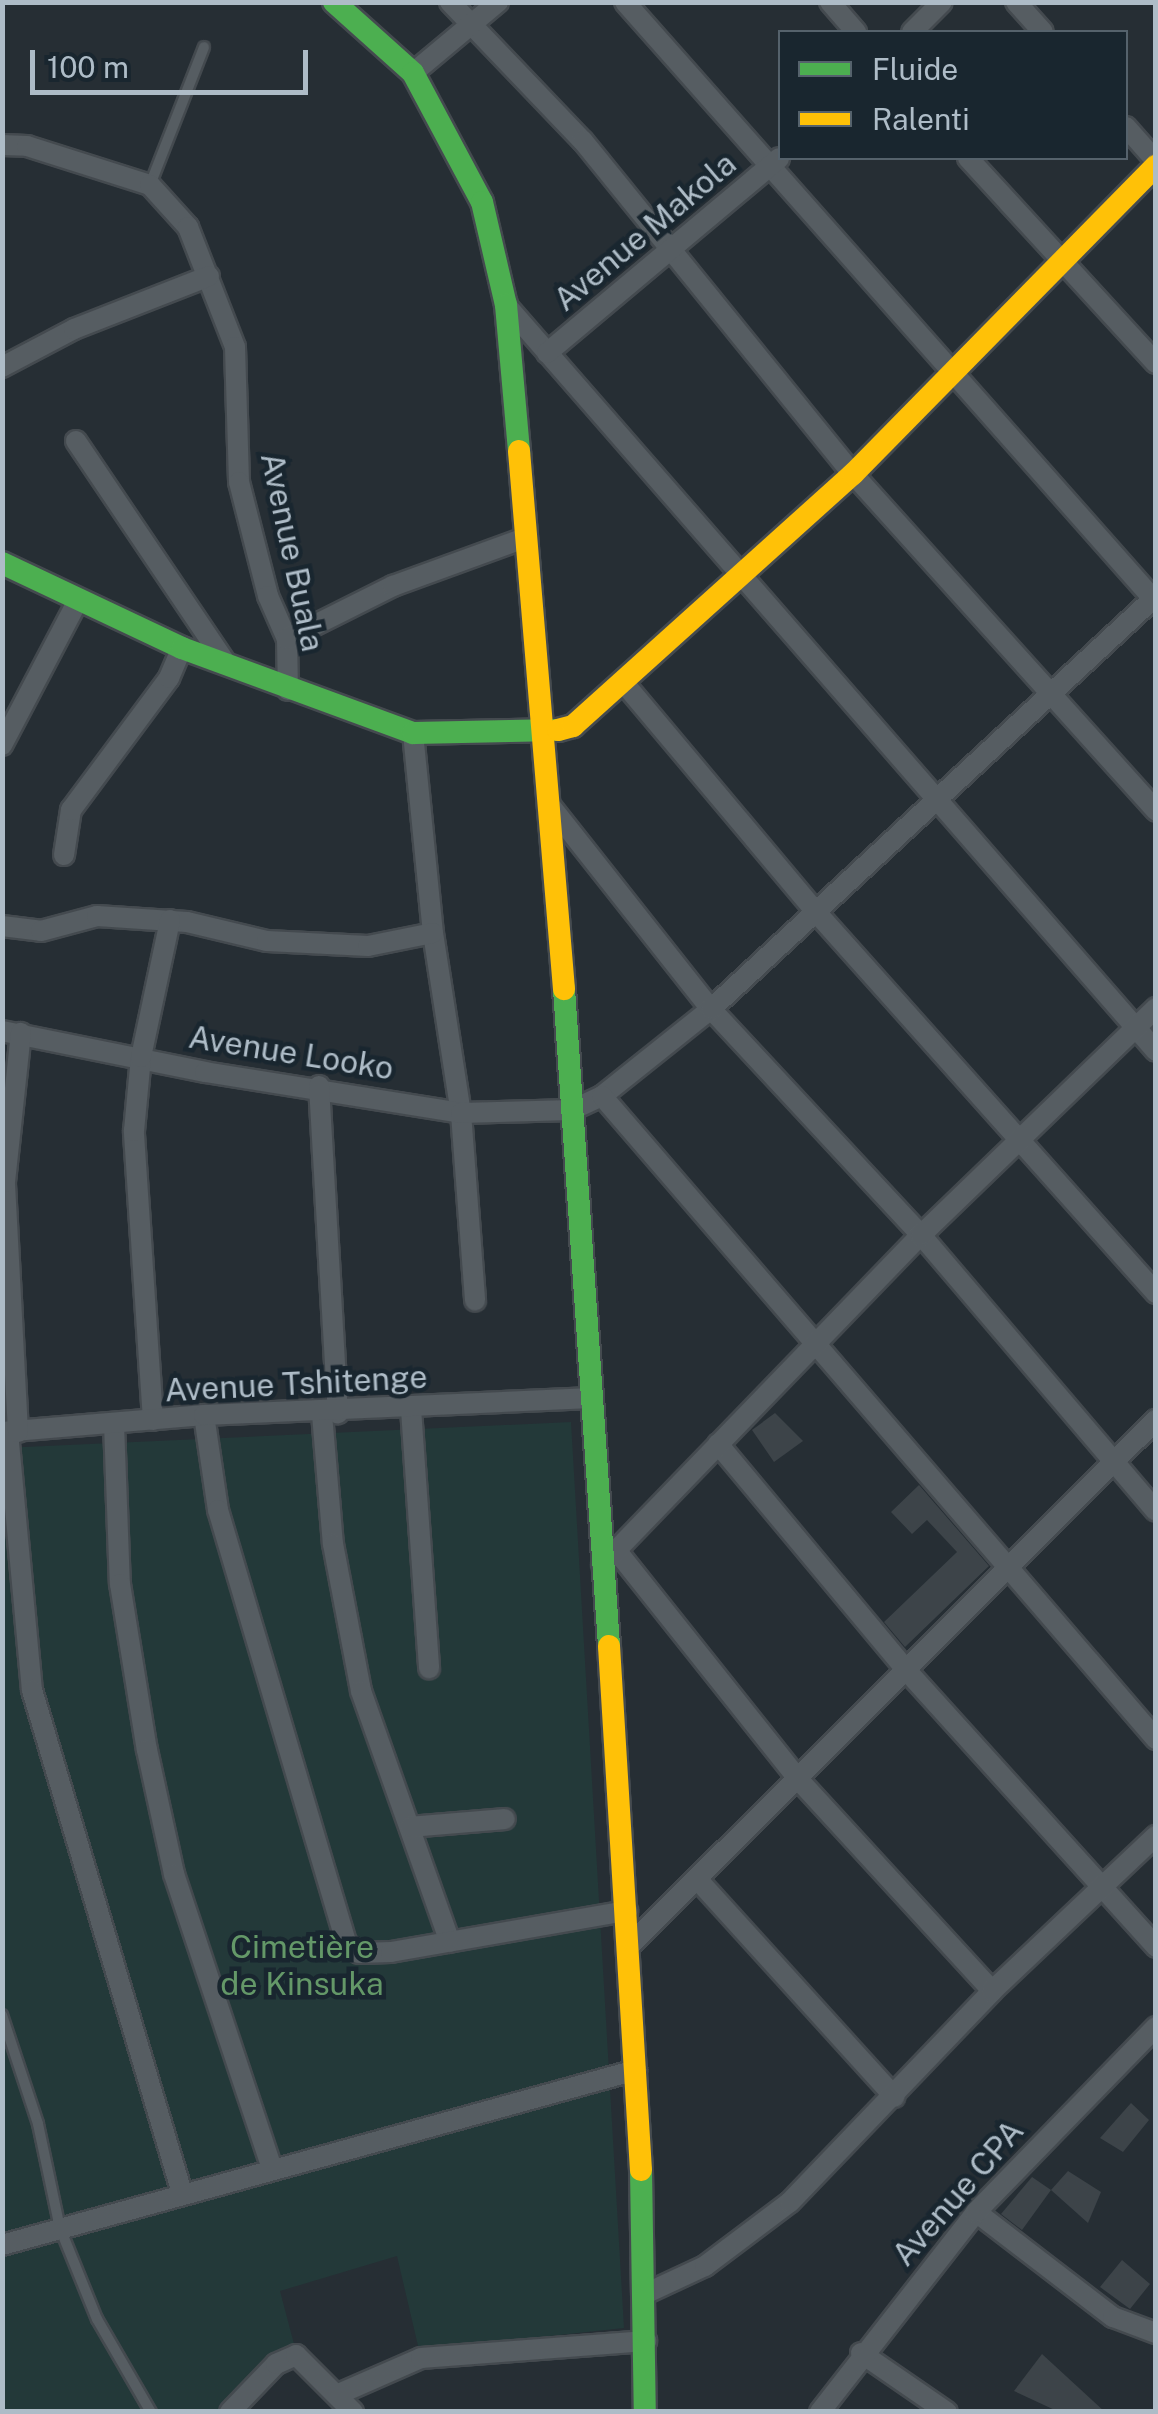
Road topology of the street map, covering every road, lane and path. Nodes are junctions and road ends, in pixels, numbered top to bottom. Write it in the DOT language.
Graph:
graph roads {
  1 [pos="334,2"];
  2 [pos="450,2"];
  3 [pos="498,2"];
  4 [pos="625,2"];
  5 [pos="830,2"];
  6 [pos="942,2"];
  7 [pos="1016,2"];
  8 [pos="472,26"];
  9 [pos="854,30"];
  10 [pos="914,30"];
  11 [pos="1041,30"];
  12 [pos="204,46"];
  13 [pos="413,74"];
  14 [pos="1128,128"];
  15 [pos="2,145"];
  16 [pos="970,160"];
  17 [pos="776,161"];
  18 [pos="1156,163"];
  19 [pos="150,185"];
  20 [pos="672,253"];
  21 [pos="1062,262"];
  22 [pos="209,276"];
  23 [pos="506,305"];
  24 [pos="547,353"];
  25 [pos="1156,362"];
  26 [pos="2,367"];
  27 [pos="952,372"];
  28 [pos="76,441"];
  29 [pos="853,474"];
  30 [pos="525,538"];
  31 [pos="2,563"];
  32 [pos="740,571"];
  33 [pos="1155,599"];
  34 [pos="78,600"];
  35 [pos="287,639"];
  36 [pos="182,648"];
  37 [pos="226,665"];
  38 [pos="623,682"];
  39 [pos="288,690"];
  40 [pos="1049,695"];
  41 [pos="413,734"];
  42 [pos="541,734"];
  43 [pos="2,745"];
  44 [pos="941,800"];
  45 [pos="552,808"];
  46 [pos="1156,811"];
  47 [pos="64,855"];
  48 [pos="816,912"];
  49 [pos="170,920"];
  50 [pos="2,926"];
  51 [pos="433,934"];
  52 [pos="1156,1008"];
  53 [pos="711,1010"];
  54 [pos="1136,1028"];
  55 [pos="12,1032"];
  56 [pos="1156,1050"];
  57 [pos="141,1057"];
  58 [pos="319,1086"];
  59 [pos="602,1096"];
  60 [pos="572,1110"];
  61 [pos="461,1113"];
  62 [pos="1018,1140"];
  63 [pos="921,1235"];
  64 [pos="1156,1293"];
  65 [pos="474,1300"];
  66 [pos="814,1349"];
  67 [pos="592,1398"];
  68 [pos="411,1409"];
  69 [pos="330,1414"];
  70 [pos="204,1415"];
  71 [pos="153,1420"];
  72 [pos="1156,1420"];
  73 [pos="114,1424"];
  74 [pos="9,1432"];
  75 [pos="718,1444"];
  76 [pos="1112,1462"];
  77 [pos="1156,1511"];
  78 [pos="609,1558"];
  79 [pos="1008,1568"];
  80 [pos="429,1668"];
  81 [pos="907,1671"];
  82 [pos="1156,1739"];
  83 [pos="798,1779"];
  84 [pos="505,1819"];
  85 [pos="410,1827"];
  86 [pos="1156,1836"];
  87 [pos="697,1879"];
  88 [pos="1098,1888"];
  89 [pos="627,1911"];
  90 [pos="450,1942"];
  91 [pos="629,1946"];
  92 [pos="1156,1947"];
  93 [pos="992,1991"];
  94 [pos="2,2015"];
  95 [pos="1156,2027"];
  96 [pos="1146,2046"];
  97 [pos="636,2070"];
  98 [pos="895,2097"];
  99 [pos="272,2168"];
  100 [pos="182,2193"];
  101 [pos="976,2212"];
  102 [pos="60,2228"];
  103 [pos="2,2244"];
  104 [pos="647,2293"];
  105 [pos="1156,2332"];
  106 [pos="646,2341"];
  107 [pos="861,2353"];
  108 [pos="341,2393"];
  109 [pos="150,2412"];
  110 [pos="230,2412"];
  111 [pos="353,2412"];
  112 [pos="645,2412"];
  113 [pos="820,2412"];
  114 [pos="947,2412"];
  1 -- 13 [label="street"];
  2 -- 8 [label="street"];
  3 -- 8 [label="street"];
  4 -- 17 [label="street"];
  5 -- 9 [label="street"];
  6 -- 10 [label="street"];
  7 -- 11 [label="street"];
  8 -- 13 [label="street"];
  8 -- 20 [label="street"];
  12 -- 19 [label="lane"];
  13 -- 23 [label="street"];
  14 -- 18 [label="street"];
  15 -- 19 [label="street"];
  16 -- 21 [label="street"];
  17 -- 20 [label="street, Avenue Makola"];
  17 -- 27 [label="street"];
  18 -- 21 [label="street"];
  19 -- 22 [label="street, Avenue Buala"];
  20 -- 24 [label="street, Avenue Makola"];
  20 -- 29 [label="street"];
  21 -- 25 [label="street"];
  21 -- 27 [label="street"];
  22 -- 26 [label="street"];
  22 -- 35 [label="street, Avenue Buala"];
  23 -- 24 [label="street"];
  23 -- 30 [label="street"];
  24 -- 32 [label="street"];
  27 -- 29 [label="street"];
  27 -- 33 [label="street"];
  28 -- 37 [label="street"];
  29 -- 32 [label="street"];
  29 -- 40 [label="street"];
  30 -- 35 [label="street"];
  30 -- 42 [label="street"];
  31 -- 34 [label="street"];
  32 -- 38 [label="street"];
  32 -- 44 [label="street"];
  33 -- 40 [label="street"];
  34 -- 36 [label="street"];
  34 -- 43 [label="street"];
  35 -- 39 [label="street, Avenue Buala"];
  36 -- 37 [label="street"];
  36 -- 47 [label="street"];
  37 -- 39 [label="street"];
  38 -- 42 [label="street"];
  38 -- 48 [label="street"];
  39 -- 41 [label="street"];
  40 -- 44 [label="street"];
  40 -- 46 [label="street"];
  41 -- 42 [label="street"];
  41 -- 51 [label="street"];
  42 -- 45 [label="street"];
  44 -- 48 [label="street"];
  44 -- 54 [label="street"];
  45 -- 53 [label="street"];
  45 -- 60 [label="street"];
  48 -- 53 [label="street"];
  48 -- 62 [label="street"];
  49 -- 50 [label="street"];
  49 -- 51 [label="street"];
  49 -- 57 [label="street"];
  51 -- 61 [label="street"];
  52 -- 54 [label="street"];
  53 -- 59 [label="street"];
  53 -- 63 [label="street"];
  54 -- 56 [label="street"];
  54 -- 62 [label="street"];
  55 -- 57 [label="street, Avenue Looko"];
  55 -- 74 [label="street"];
  57 -- 58 [label="street, Avenue Looko"];
  57 -- 71 [label="street"];
  58 -- 61 [label="street, Avenue Looko"];
  58 -- 69 [label="street"];
  59 -- 60 [label="street"];
  59 -- 66 [label="street"];
  60 -- 61 [label="street, Avenue Looko"];
  60 -- 67 [label="street"];
  61 -- 65 [label="street"];
  62 -- 63 [label="street"];
  62 -- 64 [label="street"];
  63 -- 66 [label="street"];
  63 -- 76 [label="street"];
  66 -- 75 [label="street"];
  66 -- 79 [label="street"];
  67 -- 68 [label="street, Avenue Tshitenge"];
  67 -- 78 [label="street"];
  68 -- 69 [label="street, Avenue Tshitenge"];
  68 -- 80 [label="street"];
  69 -- 70 [label="street, Avenue Tshitenge"];
  69 -- 85 [label="street"];
  70 -- 71 [label="street, Avenue Tshitenge"];
  70 -- 90 [label="street"];
  71 -- 73 [label="street, Avenue Tshitenge"];
  72 -- 76 [label="street"];
  73 -- 74 [label="street, Avenue Tshitenge"];
  73 -- 99 [label="street"];
  74 -- 100 [label="street"];
  75 -- 78 [label="street"];
  75 -- 81 [label="street"];
  76 -- 77 [label="street"];
  76 -- 79 [label="street"];
  78 -- 83 [label="street"];
  78 -- 89 [label="street"];
  79 -- 81 [label="street"];
  79 -- 82 [label="street"];
  81 -- 83 [label="street"];
  81 -- 88 [label="street"];
  83 -- 87 [label="street"];
  83 -- 93 [label="street"];
  84 -- 85 [label="street"];
  85 -- 90 [label="street"];
  86 -- 88 [label="street"];
  87 -- 91 [label="street"];
  87 -- 98 [label="street"];
  88 -- 92 [label="street"];
  88 -- 93 [label="street"];
  89 -- 90 [label="street"];
  89 -- 91 [label="street"];
  91 -- 97 [label="street"];
  93 -- 98 [label="street"];
  94 -- 102 [label="lane"];
  95 -- 96 [label="street, Avenue CPA"];
  96 -- 101 [label="street, Avenue CPA"];
  97 -- 99 [label="street"];
  97 -- 104 [label="street"];
  98 -- 104 [label="street"];
  99 -- 100 [label="street"];
  100 -- 102 [label="street"];
  101 -- 105 [label="street"];
  101 -- 107 [label="street, Avenue CPA"];
  102 -- 103 [label="street"];
  102 -- 109 [label="lane"];
  104 -- 106 [label="street"];
  106 -- 108 [label="street"];
  106 -- 112 [label="street"];
  107 -- 113 [label="street, Avenue CPA"];
  107 -- 114 [label="street"];
  108 -- 110 [label="street"];
  108 -- 111 [label="street"];
}
